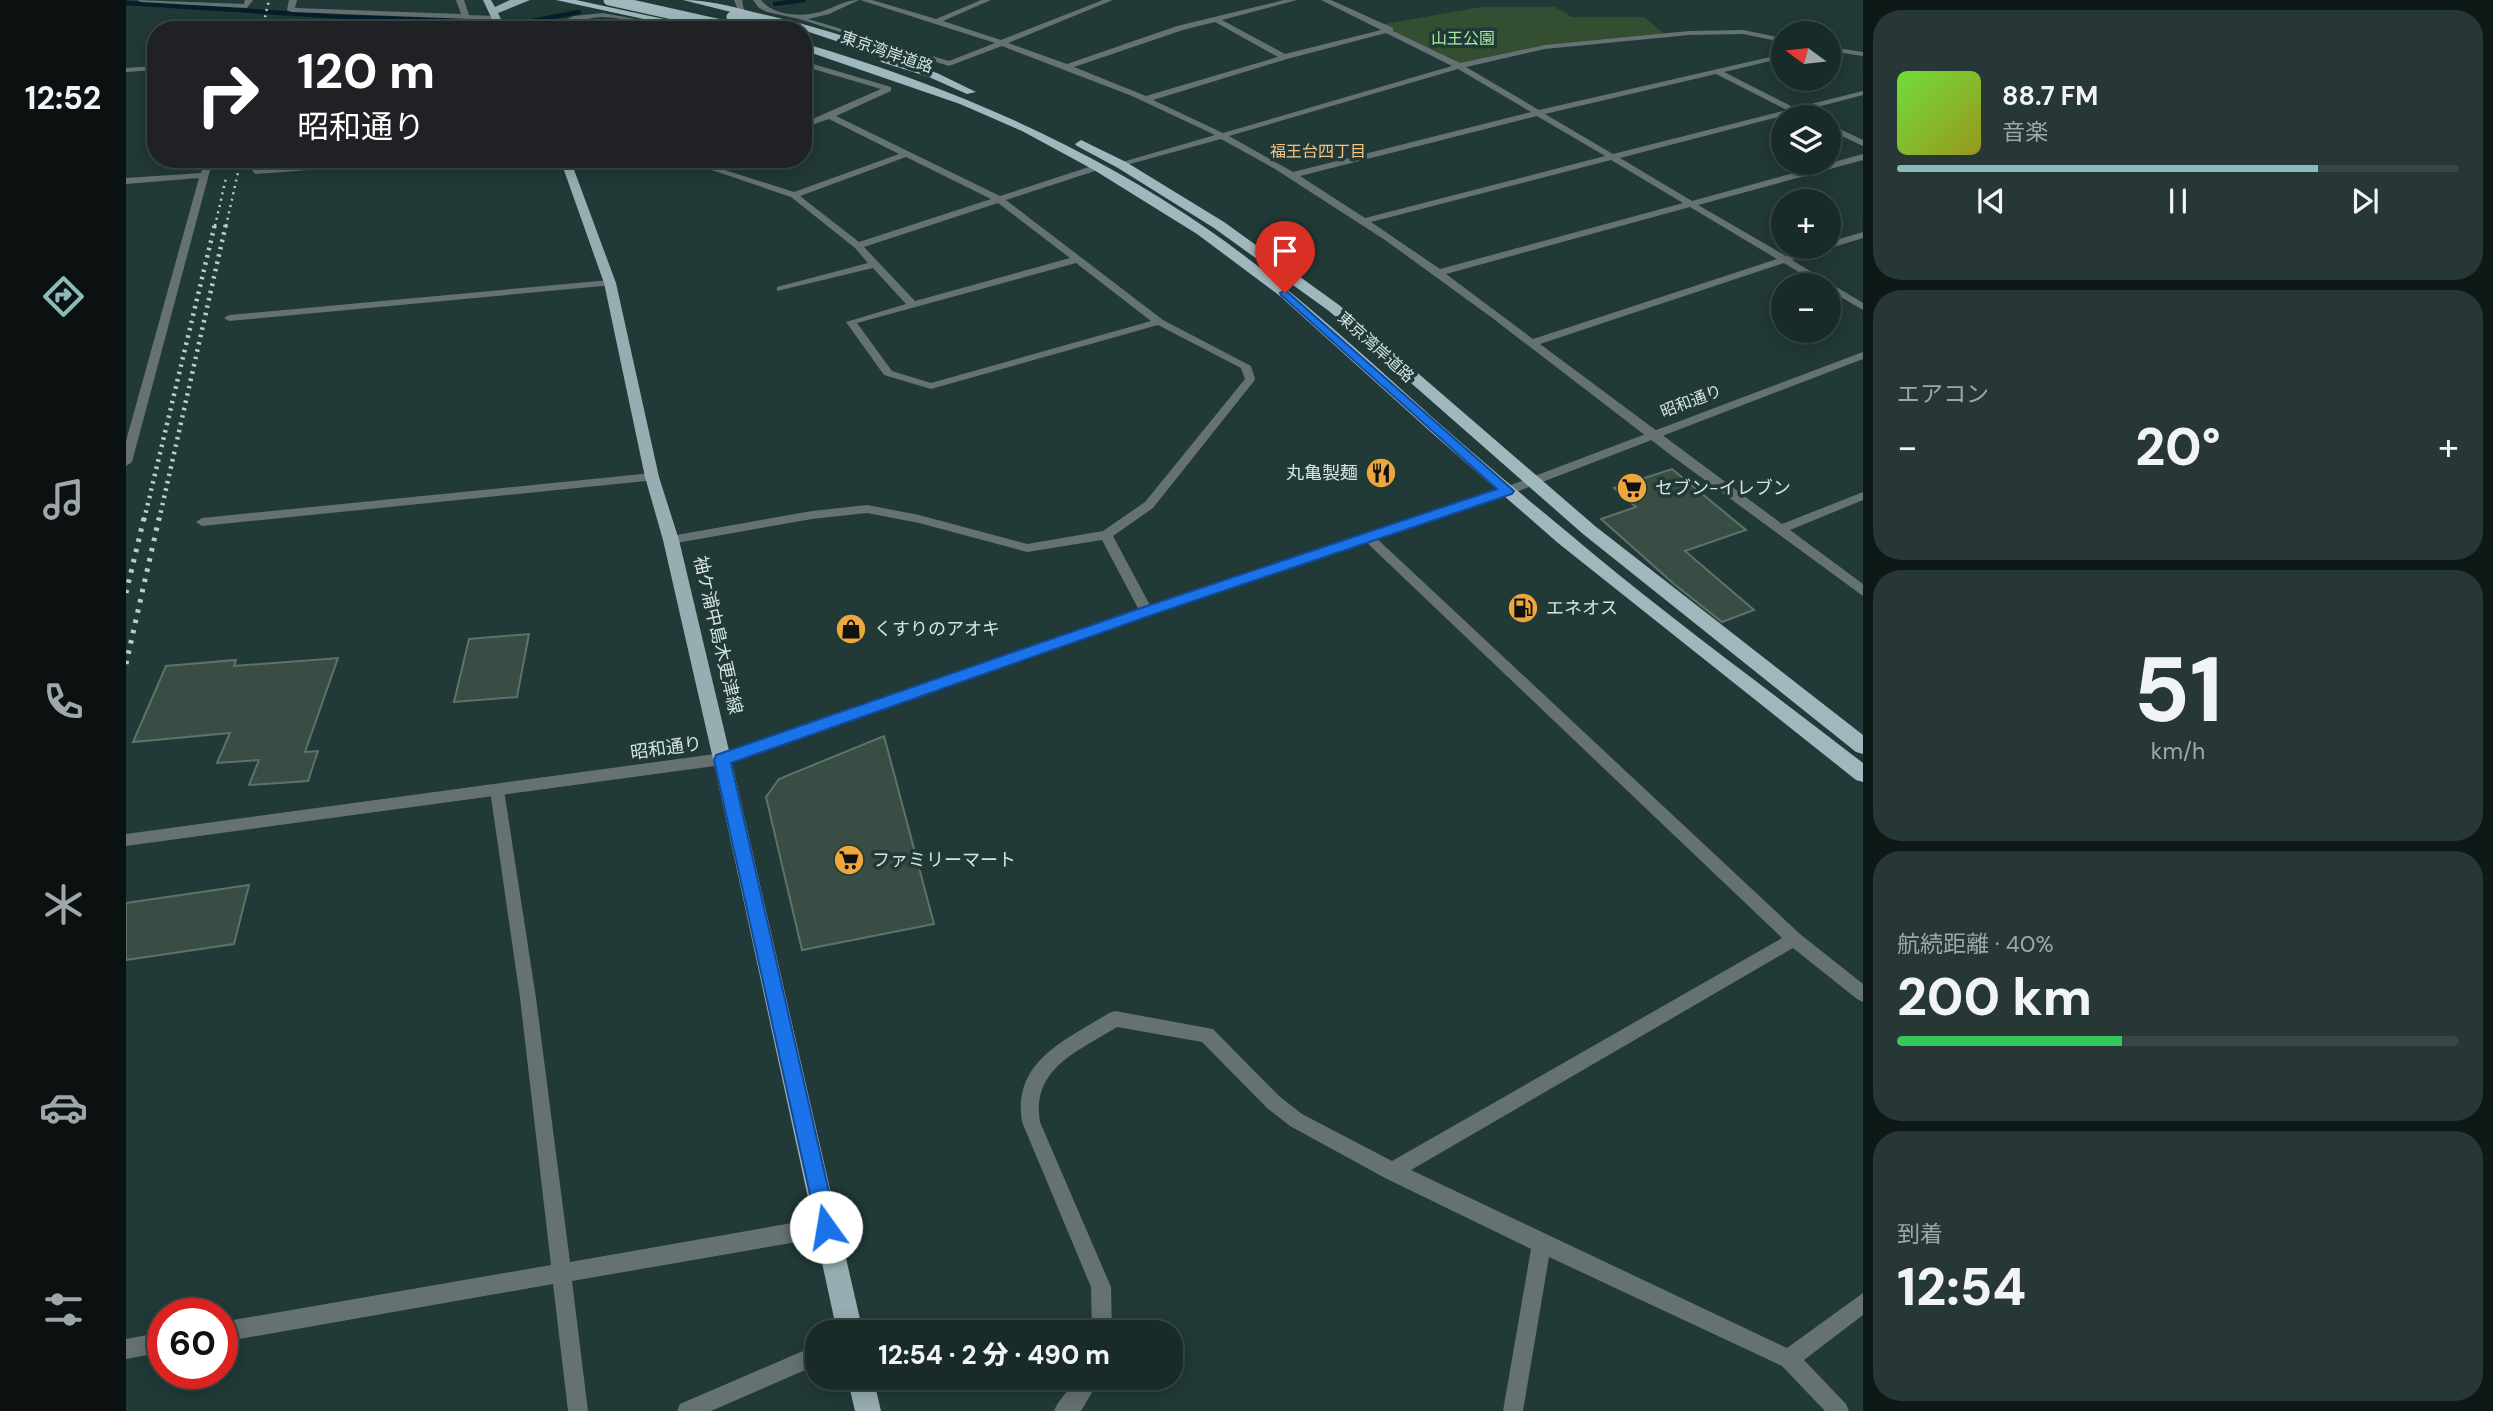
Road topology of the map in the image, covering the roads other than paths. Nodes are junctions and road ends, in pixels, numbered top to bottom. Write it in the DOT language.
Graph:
graph roads {
  1 [pos="141,0"];
  2 [pos="249,0"];
  3 [pos="293,0"];
  4 [pos="460,0"];
  5 [pos="487,0"];
  6 [pos="526,0"];
  7 [pos="561,0"];
  8 [pos="609,0"];
  9 [pos="653,0"];
  10 [pos="688,0"];
  11 [pos="757,0"];
  12 [pos="855,0"];
  13 [pos="864,0"];
  14 [pos="987,0"];
  15 [pos="1109,0"];
  16 [pos="1293,0"];
  17 [pos="1325,0"];
  18 [pos="495,15"];
  19 [pos="466,16"];
  20 [pos="802,19"];
  21 [pos="1214,19"];
  22 [pos="498,21"];
  23 [pos="569,21"];
  24 [pos="635,21"];
  25 [pos="665,21"];
  26 [pos="704,21"];
  27 [pos="743,21"];
  28 [pos="780,21"];
  29 [pos="809,21"];
  30 [pos="939,21"];
  31 [pos="812,22"];
  32 [pos="812,30"];
  33 [pos="1390,30"];
  34 [pos="1771,38"];
  35 [pos="812,39"];
  36 [pos="1004,42"];
  37 [pos="812,49"];
  38 [pos="1841,51"];
  39 [pos="1863,54"];
  40 [pos="1284,57"];
  41 [pos="812,58"];
  42 [pos="1771,58"];
  43 [pos="812,66"];
  44 [pos="1459,66"];
  45 [pos="1067,67"];
  46 [pos="147,69"];
  47 [pos="126,70"];
  48 [pos="1716,71"];
  49 [pos="933,75"];
  50 [pos="920,86"];
  51 [pos="1863,93"];
  52 [pos="1146,99"];
  53 [pos="1781,105"];
  54 [pos="1816,105"];
  55 [pos="1537,113"];
  56 [pos="829,116"];
  57 [pos="1771,117"];
  58 [pos="812,123"];
  59 [pos="1841,133"];
  60 [pos="1221,135"];
  61 [pos="1863,143"];
  62 [pos="907,154"];
  63 [pos="1611,157"];
  64 [pos="1863,157"];
  65 [pos="1122,165"];
  66 [pos="1098,167"];
  67 [pos="207,168"];
  68 [pos="295,168"];
  69 [pos="568,168"];
  70 [pos="710,168"];
  71 [pos="256,171"];
  72 [pos="1293,175"];
  73 [pos="205,176"];
  74 [pos="129,181"];
  75 [pos="126,191"];
  76 [pos="794,195"];
  77 [pos="1000,200"];
  78 [pos="1691,204"];
  79 [pos="1363,221"];
  80 [pos="1863,235"];
  81 [pos="1841,241"];
  82 [pos="858,246"];
  83 [pos="1771,251"];
  84 [pos="1079,259"];
  85 [pos="1780,259"];
  86 [pos="1785,259"];
  87 [pos="875,264"];
  88 [pos="1440,272"];
  89 [pos="1807,273"];
  90 [pos="610,283"];
  91 [pos="781,289"];
  92 [pos="1841,294"];
  93 [pos="912,304"];
  94 [pos="1863,307"];
  95 [pos="229,318"];
  96 [pos="1158,322"];
  97 [pos="1533,343"];
  98 [pos="1863,355"];
  99 [pos="1651,435"];
  100 [pos="126,463"];
  101 [pos="652,477"];
  102 [pos="1531,482"];
  103 [pos="1507,491"];
  104 [pos="1863,496"];
  105 [pos="202,522"];
  106 [pos="1782,529"];
  107 [pos="1106,535"];
  108 [pos="1368,538"];
  109 [pos="671,540"];
  110 [pos="1863,591"];
  111 [pos="1146,611"];
  112 [pos="1863,746"];
  113 [pos="722,760"];
  114 [pos="1863,774"];
  115 [pos="497,790"];
  116 [pos="126,840"];
  117 [pos="1794,939"];
  118 [pos="1863,994"];
  119 [pos="1392,1171"];
  120 [pos="826,1227"];
  121 [pos="1542,1244"];
  122 [pos="562,1273"];
  123 [pos="1863,1303"];
  124 [pos="847,1320"];
  125 [pos="1102,1320"];
  126 [pos="238,1329"];
  127 [pos="147,1345"];
  128 [pos="126,1349"];
  129 [pos="1789,1359"];
  130 [pos="805,1360"];
  131 [pos="863,1390"];
  132 [pos="1082,1390"];
  133 [pos="578,1411"];
  134 [pos="687,1411"];
  135 [pos="868,1411"];
  136 [pos="1064,1411"];
  137 [pos="1513,1411"];
  138 [pos="1839,1411"];
  1 -- 2 [label="street"];
  3 -- 19 [label="street"];
  4 -- 19 [label="street"];
  5 -- 18 [label="main road"];
  6 -- 18 [label="main road"];
  7 -- 25 [label="highway"];
  8 -- 26 [label="highway, bridge"];
  9 -- 27 [label="highway, bridge"];
  10 -- 28 [label="highway"];
  11 -- 20 [label="street"];
  12 -- 20 [label="street"];
  13 -- 30 [label="street"];
  14 -- 30 [label="street"];
  15 -- 36 [label="street"];
  16 -- 21 [label="street"];
  17 -- 33 [label="street"];
  18 -- 19 [label="street"];
  18 -- 22 [label="main road"];
  20 -- 29 [label="street"];
  21 -- 40 [label="street"];
  21 -- 45 [label="street"];
  23 -- 24 [label="street"];
  30 -- 36 [label="street"];
  31 -- 36 [label="street"];
  32 -- 49 [label="highway"];
  33 -- 40 [label="street"];
  33 -- 44 [label="street"];
  34 -- 44 [label="street"];
  35 -- 49 [label="highway, 東京湾岸道路"];
  36 -- 45 [label="street"];
  37 -- 50 [label="highway, 東京湾岸道路"];
  38 -- 39 [label="street"];
  40 -- 52 [label="street"];
  41 -- 50 [label="highway"];
  42 -- 48 [label="street"];
  43 -- 56 [label="street"];
  44 -- 55 [label="street"];
  44 -- 60 [label="street"];
  45 -- 52 [label="street"];
  46 -- 47 [label="street"];
  48 -- 53 [label="street"];
  48 -- 55 [label="street"];
  49 -- 65 [label="highway, 東京湾岸道路"];
  50 -- 66 [label="highway, 東京湾岸道路"];
  51 -- 54 [label="street"];
  52 -- 60 [label="street"];
  55 -- 63 [label="street"];
  55 -- 72 [label="street"];
  56 -- 58 [label="street"];
  56 -- 62 [label="street"];
  57 -- 63 [label="street"];
  59 -- 61 [label="street"];
  60 -- 65 [label="street"];
  60 -- 72 [label="street"];
  62 -- 76 [label="street"];
  62 -- 77 [label="street"];
  63 -- 78 [label="street"];
  63 -- 79 [label="street"];
  64 -- 78 [label="street"];
  65 -- 102 [label="highway, 東京湾岸道路"];
  66 -- 77 [label="street"];
  66 -- 103 [label="highway, 東京湾岸道路"];
  67 -- 73 [label="street"];
  68 -- 71 [label="street"];
  69 -- 90 [label="main road, 袖ケ浦中島木更津線"];
  70 -- 76 [label="street"];
  72 -- 79 [label="street"];
  73 -- 74 [label="street"];
  73 -- 100 [label="street"];
  74 -- 75 [label="street"];
  76 -- 82 [label="street"];
  77 -- 82 [label="street"];
  77 -- 84 [label="street"];
  78 -- 83 [label="street"];
  78 -- 88 [label="street"];
  79 -- 88 [label="street"];
  80 -- 81 [label="street"];
  82 -- 87 [label="street"];
  84 -- 93 [label="street"];
  84 -- 96 [label="street"];
  85 -- 97 [label="street"];
  86 -- 89 [label="street"];
  87 -- 91 [label="street"];
  87 -- 93 [label="street"];
  88 -- 97 [label="street"];
  90 -- 95 [label="street"];
  90 -- 101 [label="main road, 袖ケ浦中島木更津線"];
  92 -- 94 [label="street"];
  93 -- 96 [label="street"];
  96 -- 107 [label="street"];
  97 -- 99 [label="street"];
  98 -- 99 [label="street, 昭和通り"];
  99 -- 102 [label="street, 昭和通り"];
  99 -- 106 [label="street"];
  101 -- 105 [label="street"];
  101 -- 109 [label="main road, 袖ケ浦中島木更津線"];
  102 -- 103 [label="street, 昭和通り"];
  102 -- 112 [label="highway, 東京湾岸道路"];
  103 -- 108 [label="street, 昭和通り"];
  103 -- 114 [label="highway, 東京湾岸道路"];
  104 -- 106 [label="street"];
  106 -- 110 [label="street"];
  107 -- 109 [label="street"];
  107 -- 111 [label="street"];
  108 -- 111 [label="street, 昭和通り"];
  108 -- 117 [label="street"];
  109 -- 113 [label="main road, 袖ケ浦中島木更津線"];
  111 -- 113 [label="street, 昭和通り"];
  113 -- 115 [label="street, 昭和通り"];
  113 -- 120 [label="main road, 袖ケ浦中島木更津線"];
  115 -- 116 [label="street, 昭和通り"];
  115 -- 122 [label="street"];
  117 -- 118 [label="street"];
  117 -- 119 [label="street"];
  119 -- 121 [label="street"];
  119 -- 125 [label="street"];
  120 -- 122 [label="street"];
  120 -- 124 [label="main road, 袖ケ浦中島木更津線"];
  121 -- 129 [label="street"];
  121 -- 137 [label="street"];
  122 -- 126 [label="street"];
  122 -- 133 [label="street"];
  123 -- 129 [label="street"];
  127 -- 128 [label="street"];
  129 -- 138 [label="street"];
  130 -- 134 [label="street"];
  131 -- 135 [label="main road"];
  132 -- 136 [label="street"];
}
